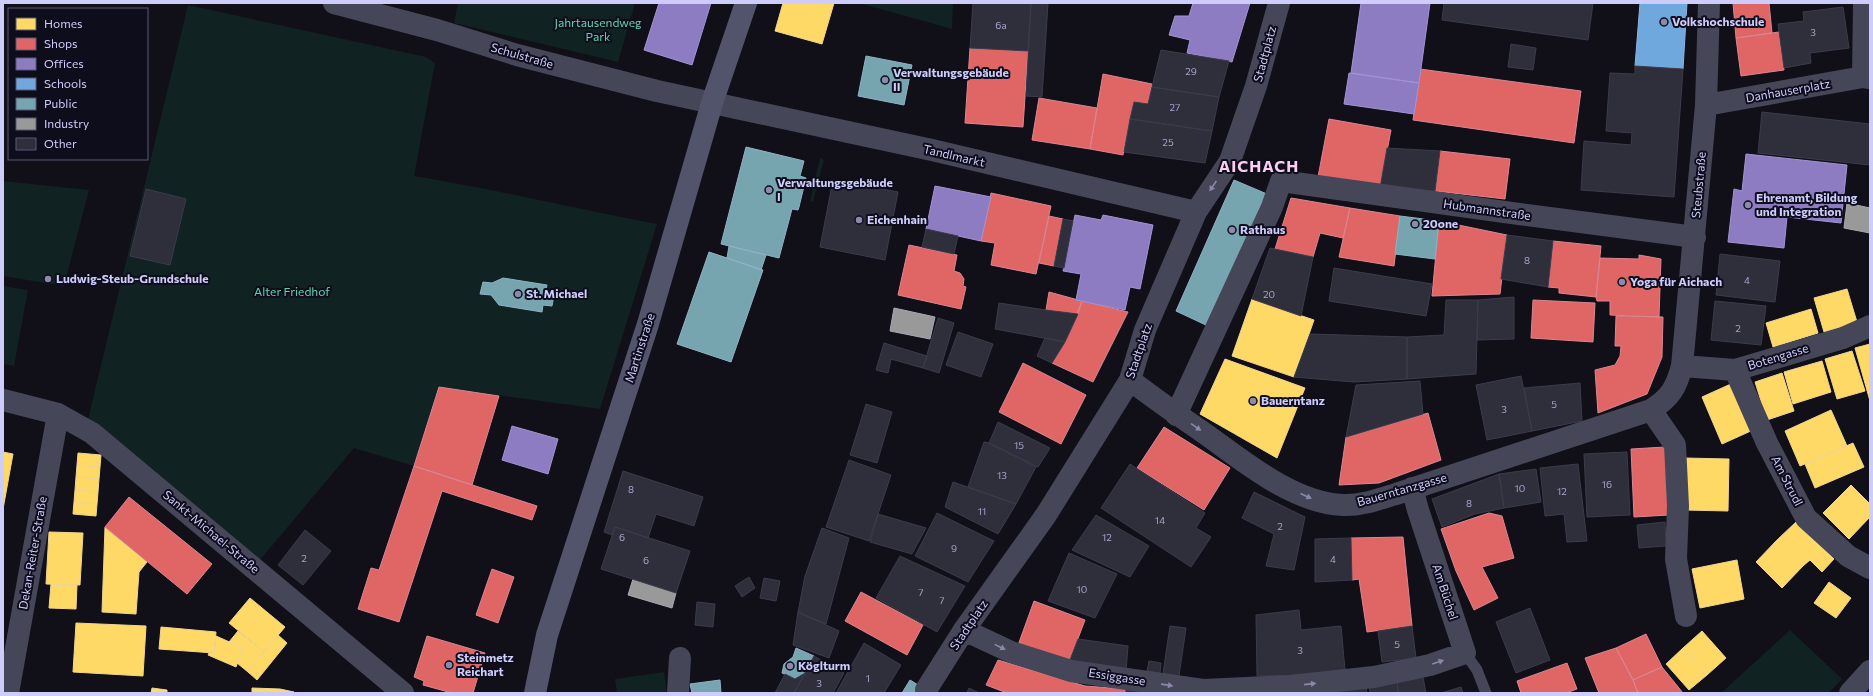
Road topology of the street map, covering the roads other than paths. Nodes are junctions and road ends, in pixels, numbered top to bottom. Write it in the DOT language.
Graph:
graph roads {
  1 [pos="334,3"];
  2 [pos="746,3"];
  3 [pos="1279,3"];
  4 [pos="1709,3"];
  5 [pos="1864,3"];
  6 [pos="1867,77"];
  7 [pos="712,103"];
  8 [pos="1706,106"];
  9 [pos="1196,212"];
  10 [pos="1694,237"];
  11 [pos="1870,326"];
  12 [pos="1682,366"];
  13 [pos="1735,370"];
  14 [pos="1130,380"];
  15 [pos="3,400"];
  16 [pos="1652,410"];
  17 [pos="58,414"];
  18 [pos="1176,415"];
  19 [pos="1412,488"];
  20 [pos="1870,568"];
  21 [pos="1686,616"];
  22 [pos="964,630"];
  23 [pos="1465,653"];
  24 [pos="680,658"];
  25 [pos="1870,671"];
  26 [pos="926,690"];
  27 [pos="8,693"];
  28 [pos="403,693"];
  29 [pos="535,693"];
  30 [pos="678,693"];
  31 [pos="1486,693"];
  32 [pos="1850,693"];
  1 -- 7 [label="street, Schulstraße"];
  2 -- 7 [label="main road, Martinstraße"];
  3 -- 9 [label="street, Stadtplatz, one-way"];
  4 -- 8 [label="street, Steubstraße"];
  5 -- 6 [label="street"];
  6 -- 8 [label="street, Danhauserplatz"];
  7 -- 9 [label="street, Tandlmarkt"];
  7 -- 29 [label="main road, Martinstraße"];
  8 -- 10 [label="street, Steubstraße"];
  9 -- 14 [label="street, Stadtplatz"];
  10 -- 12 [label="street, Steubstraße"];
  10 -- 18 [label="street, Hubmannstraße"];
  11 -- 13 [label="street, Botengasse"];
  12 -- 13 [label="street, Botengasse"];
  12 -- 16 [label="street, Bauerntanzgasse"];
  13 -- 20 [label="street, Am Strudl"];
  14 -- 18 [label="street, Bauerntanzgasse"];
  14 -- 22 [label="street, Stadtplatz"];
  15 -- 17 [label="street, Sankt-Michael-Straße"];
  16 -- 19 [label="street, Bauerntanzgasse"];
  16 -- 21 [label="street"];
  17 -- 27 [label="street, Dekan-Reiter-Straße"];
  17 -- 28 [label="street, Sankt-Michael-Straße"];
  18 -- 19 [label="street, Bauerntanzgasse, one-way"];
  19 -- 23 [label="street, Am Büchel"];
  22 -- 23 [label="street, Essiggasse, one-way"];
  22 -- 26 [label="street, Stadtplatz"];
  23 -- 31 [label="lane, Am Büchel"];
  24 -- 30 [label="street"];
  25 -- 32 [label="street"];
}
